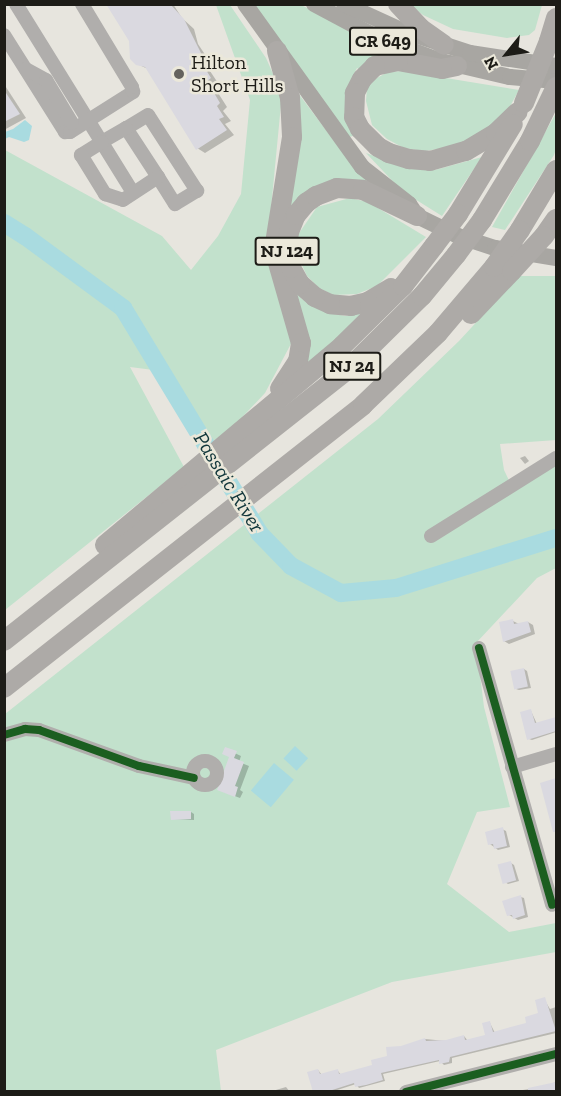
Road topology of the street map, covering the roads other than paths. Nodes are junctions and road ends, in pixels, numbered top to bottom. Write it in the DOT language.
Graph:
graph roads {
  1 [pos="16,4"];
  2 [pos="82,4"];
  3 [pos="245,4"];
  4 [pos="314,4"];
  5 [pos="344,4"];
  6 [pos="398,4"];
  7 [pos="556,18"];
  8 [pos="6,42"];
  9 [pos="444,45"];
  10 [pos="277,51"];
  11 [pos="48,56"];
  12 [pos="457,66"];
  13 [pos="556,66"];
  14 [pos="25,69"];
  15 [pos="46,80"];
  16 [pos="556,81"];
  17 [pos="553,95"];
  18 [pos="521,108"];
  19 [pos="88,121"];
  20 [pos="72,123"];
  21 [pos="126,128"];
  22 [pos="102,142"];
  23 [pos="556,170"];
  24 [pos="158,177"];
  25 [pos="133,193"];
  26 [pos="417,216"];
  27 [pos="556,219"];
  28 [pos="556,258"];
  29 [pos="418,265"];
  30 [pos="503,269"];
  31 [pos="260,414"];
  32 [pos="227,454"];
  33 [pos="556,458"];
  34 [pos="431,536"];
  35 [pos="4,641"];
  36 [pos="479,648"];
  37 [pos="4,688"];
  38 [pos="4,735"];
  39 [pos="556,754"];
  40 [pos="512,767"];
  41 [pos="194,778"];
  42 [pos="552,897"];
  43 [pos="556,1054"];
  44 [pos="406,1092"];
  1 -- 11 [label="street"];
  2 -- 19 [label="street"];
  3 -- 10 [label="main road"];
  4 -- 12 [label="main road, CR 649"];
  5 -- 9 [label="main road, CR 649"];
  6 -- 9 [label="highway"];
  7 -- 18 [label="highway, NJ 124, bridge"];
  8 -- 14 [label="street"];
  9 -- 13 [label="main road, CR 649"];
  10 -- 26 [label="main road"];
  10 -- 31 [label="highway"];
  11 -- 15 [label="street"];
  11 -- 19 [label="street"];
  12 -- 16 [label="main road, CR 649"];
  12 -- 18 [label="highway"];
  14 -- 15 [label="street"];
  14 -- 19 [label="street"];
  15 -- 20 [label="street"];
  17 -- 32 [label="highway, NJ 24, bridge"];
  18 -- 29 [label="highway, NJ 124, bridge"];
  19 -- 22 [label="street"];
  21 -- 22 [label="street"];
  21 -- 24 [label="street"];
  21 -- 24 [label="street"];
  22 -- 25 [label="street"];
  22 -- 25 [label="street"];
  23 -- 30 [label="highway, NJ 24, bridge"];
  24 -- 25 [label="street"];
  26 -- 28 [label="main road, NJ 124"];
  26 -- 29 [label="highway, NJ 124"];
  27 -- 30 [label="highway, bridge"];
  29 -- 31 [label="highway"];
  30 -- 37 [label="highway, NJ 24"];
  31 -- 32 [label="highway"];
  32 -- 35 [label="highway, NJ 24"];
  33 -- 34 [label="street"];
  36 -- 40 [label="street"];
  38 -- 41 [label="street"];
  39 -- 40 [label="street"];
  40 -- 42 [label="street"];
  43 -- 44 [label="street"];
}
